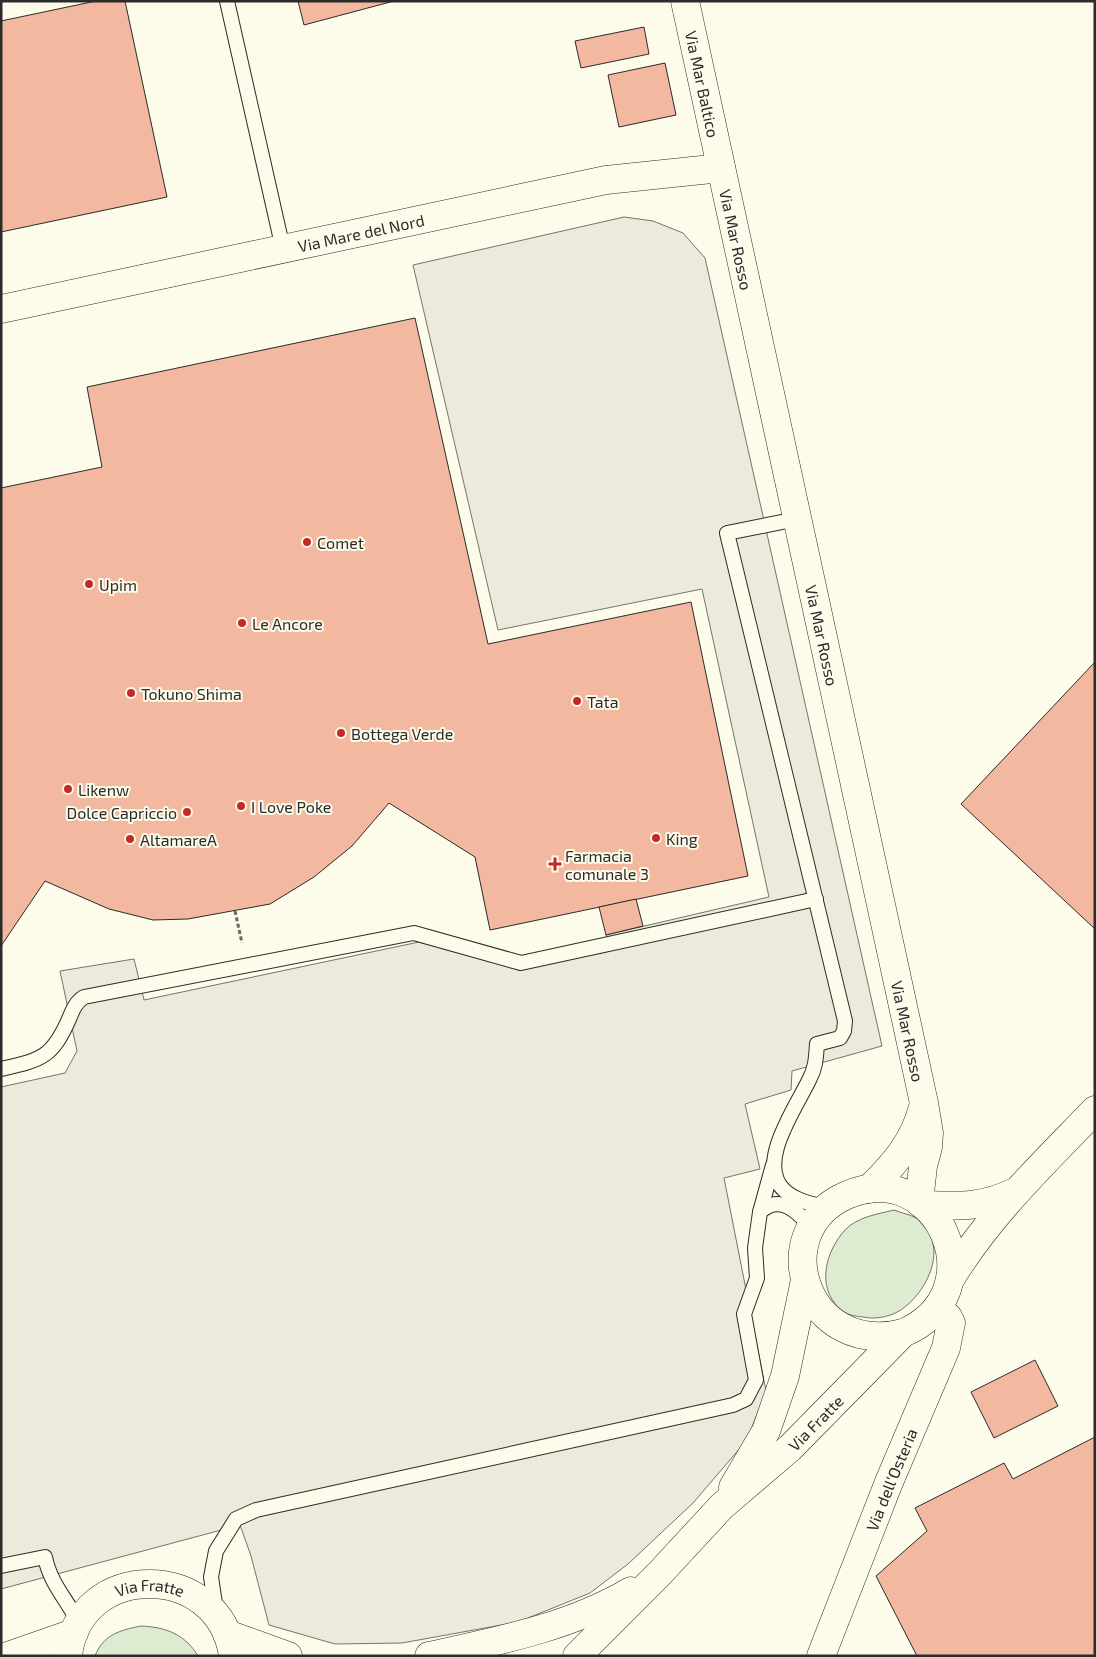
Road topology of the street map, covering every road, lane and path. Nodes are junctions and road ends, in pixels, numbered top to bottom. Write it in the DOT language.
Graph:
graph roads {
  1 [pos="227,1"];
  2 [pos="685,1"];
  3 [pos="721,168"];
  4 [pos="283,249"];
  5 [pos="1,309"];
  6 [pos="797,519"];
  7 [pos="816,899"];
  8 [pos="235,911"];
  9 [pos="248,965"];
  10 [pos="1,1069"];
  11 [pos="924,1103"];
  12 [pos="1095,1110"];
  13 [pos="777,1150"];
  14 [pos="869,1189"];
  15 [pos="1018,1191"];
  16 [pos="921,1203"];
  17 [pos="760,1212"];
  18 [pos="820,1218"];
  19 [pos="951,1278"];
  20 [pos="805,1280"];
  21 [pos="937,1308"];
  22 [pos="903,1333"];
  23 [pos="722,1506"];
  24 [pos="1,1566"];
  25 [pos="660,1573"];
  26 [pos="226,1636"];
  27 [pos="74,1637"];
  28 [pos="8,1656"];
  29 [pos="288,1656"];
  30 [pos="429,1656"];
  31 [pos="577,1656"];
  32 [pos="821,1656"];
  1 -- 4 [label="lane"];
  2 -- 3 [label="street, Via Mar Baltico"];
  3 -- 4 [label="street, Via Mare del Nord"];
  3 -- 6 [label="street, Via Mar Rosso"];
  4 -- 5 [label="street, Via Mare del Nord"];
  6 -- 7 [label="lane"];
  6 -- 11 [label="street, Via Mar Rosso"];
  7 -- 9 [label="lane"];
  7 -- 13 [label="lane"];
  8 -- 9 [label="path"];
  9 -- 10 [label="lane"];
  11 -- 14 [label="street, Via Mar Rosso"];
  11 -- 16 [label="street, Via Mar Rosso"];
  12 -- 15 [label="street, Via Fratte"];
  13 -- 17 [label="lane"];
  13 -- 18 [label="lane"];
  14 -- 16 [label="street, Via Fratte"];
  14 -- 18 [label="street, Via Fratte"];
  15 -- 16 [label="street, Via Fratte"];
  15 -- 19 [label="street, Via Fratte"];
  16 -- 19 [label="street, Via Fratte"];
  17 -- 18 [label="lane"];
  17 -- 26 [label="lane"];
  18 -- 20 [label="street, Via Fratte"];
  19 -- 21 [label="street, Via Fratte"];
  20 -- 22 [label="street, Via Fratte"];
  20 -- 23 [label="street, Via Fratte"];
  21 -- 22 [label="street, Via Fratte"];
  21 -- 32 [label="street, Via dell'Osteria"];
  22 -- 23 [label="street, Via Fratte"];
  23 -- 25 [label="street, Via Fratte"];
  24 -- 27 [label="lane"];
  25 -- 30 [label="street, Via Fratte"];
  25 -- 31 [label="street, Via Fratte"];
  26 -- 27 [label="street, Via Fratte"];
  26 -- 29 [label="street, Via Fratte"];
  27 -- 28 [label="street"];
}
